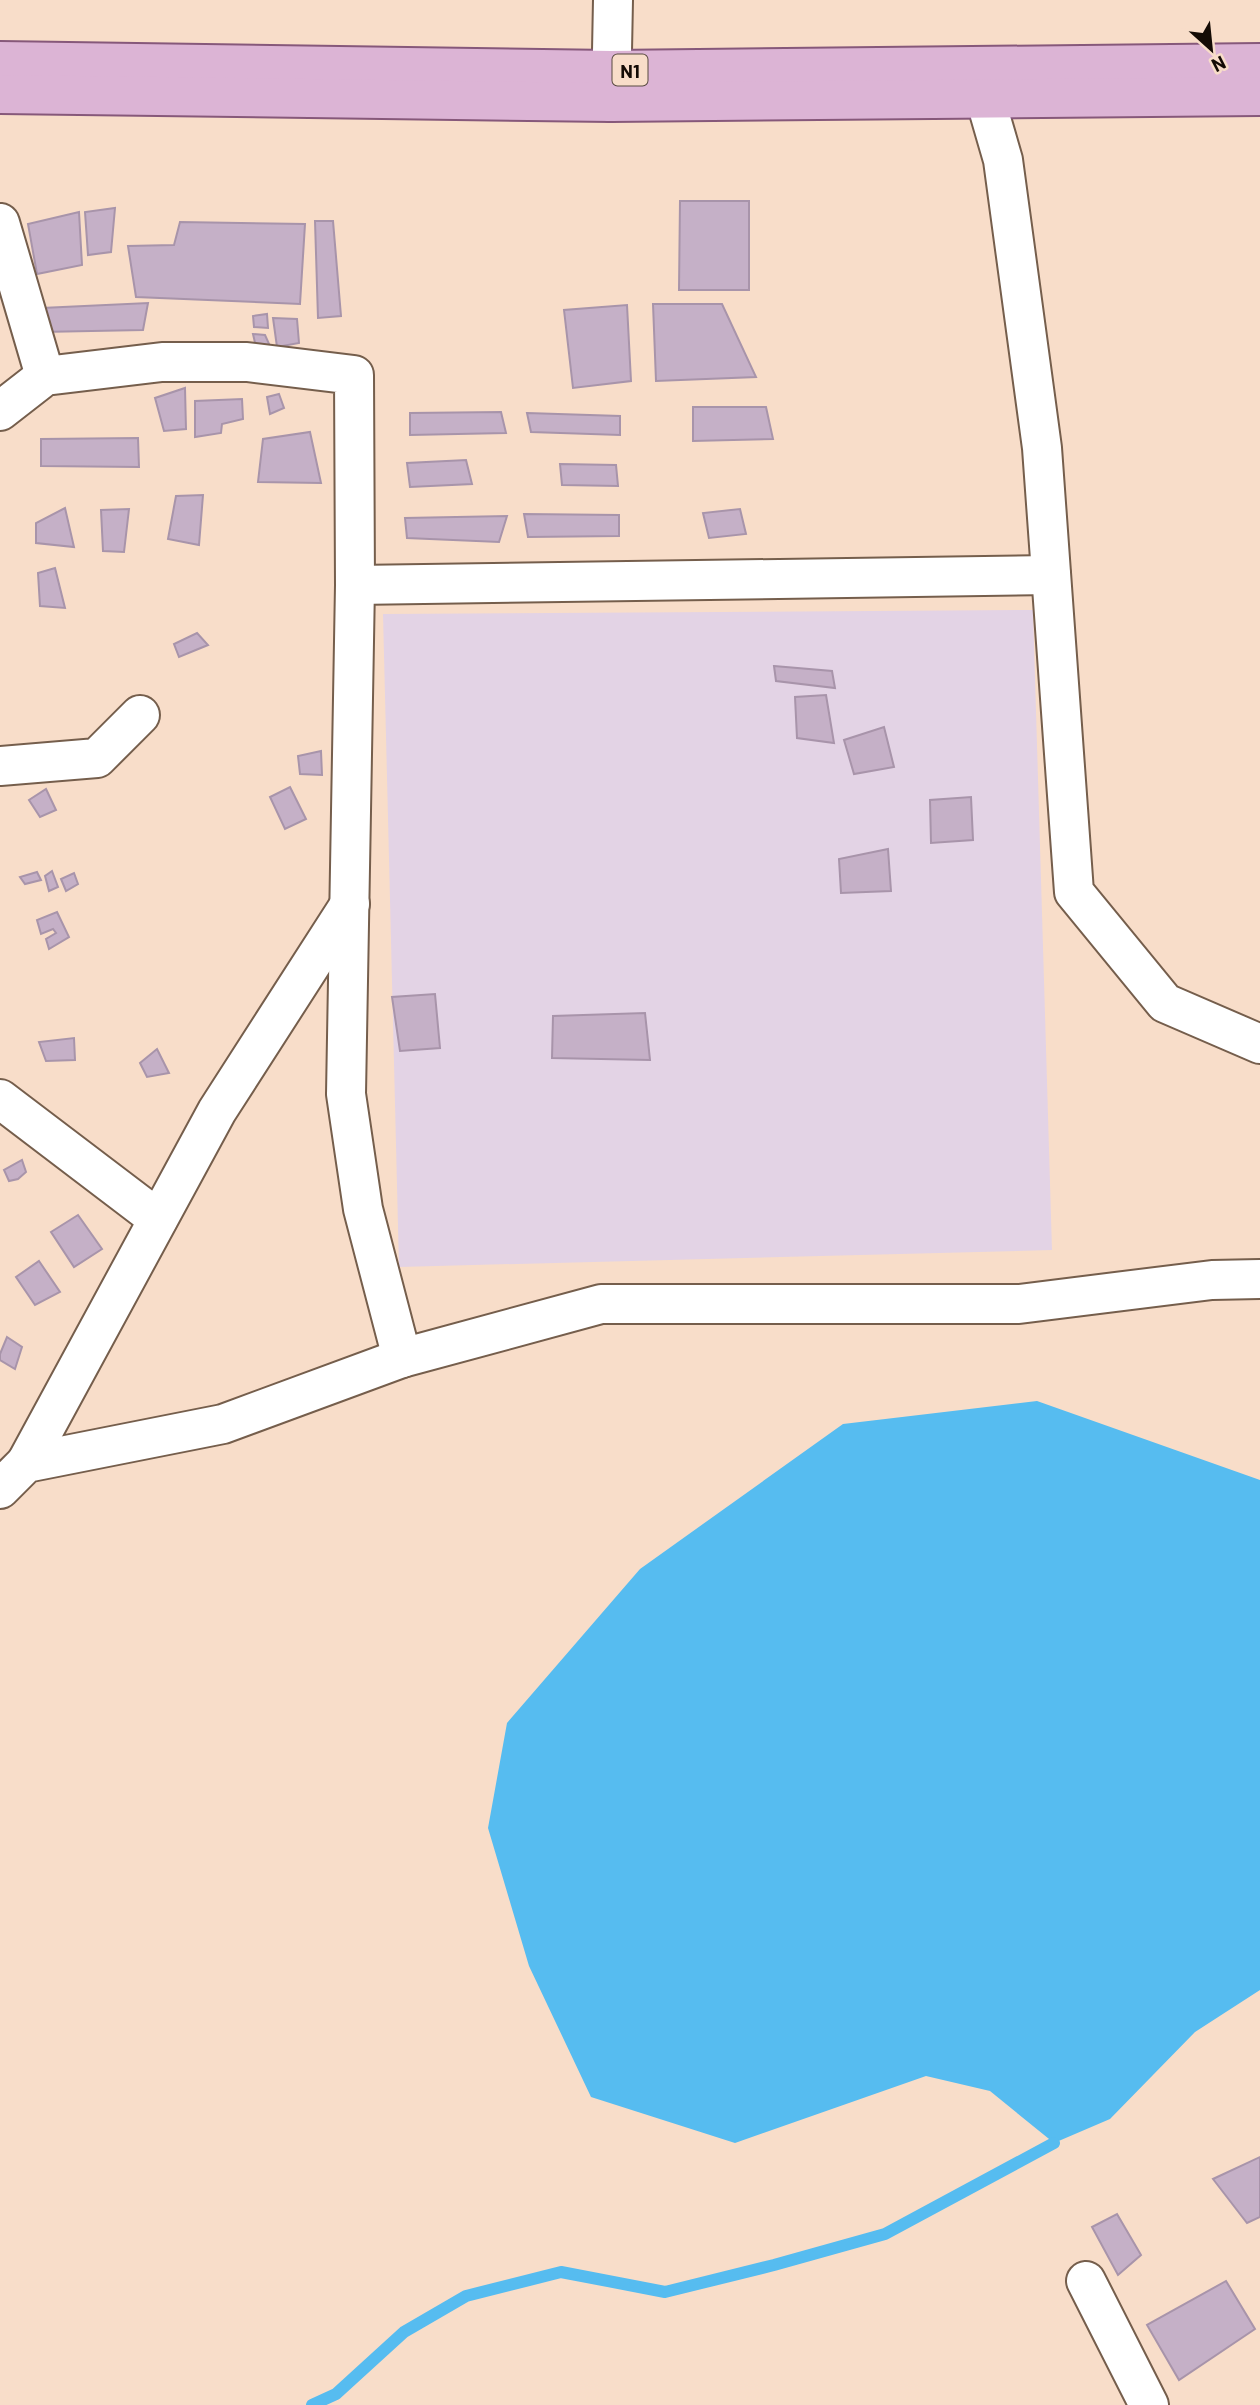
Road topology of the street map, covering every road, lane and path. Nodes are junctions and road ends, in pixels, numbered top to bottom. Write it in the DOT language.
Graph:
graph roads {
  1 [pos="613,0"];
  2 [pos="0,61"];
  3 [pos="1260,63"];
  4 [pos="984,82"];
  5 [pos="611,86"];
  6 [pos="0,94"];
  7 [pos="1260,96"];
  8 [pos="0,223"];
  9 [pos="45,376"];
  10 [pos="0,411"];
  11 [pos="1051,575"];
  12 [pos="355,585"];
  13 [pos="140,715"];
  14 [pos="0,765"];
  15 [pos="350,904"];
  16 [pos="1260,1044"];
  17 [pos="0,1099"];
  18 [pos="158,1219"];
  19 [pos="1260,1279"];
  20 [pos="402,1358"];
  21 [pos="13,1476"];
  22 [pos="1086,2281"];
  23 [pos="1149,2405"];
  1 -- 5 [label="street"];
  2 -- 5 [label="main road, N1"];
  3 -- 4 [label="main road, N1"];
  4 -- 5 [label="main road, N1"];
  4 -- 7 [label="main road, N1"];
  4 -- 11 [label="street"];
  5 -- 6 [label="main road, N1"];
  8 -- 9 [label="street"];
  9 -- 10 [label="street"];
  9 -- 12 [label="street"];
  11 -- 12 [label="street"];
  11 -- 16 [label="street"];
  12 -- 15 [label="street"];
  13 -- 14 [label="street"];
  15 -- 18 [label="street"];
  15 -- 20 [label="street"];
  17 -- 18 [label="street"];
  18 -- 21 [label="street"];
  19 -- 20 [label="street"];
  20 -- 21 [label="street"];
  22 -- 23 [label="street"];
}
